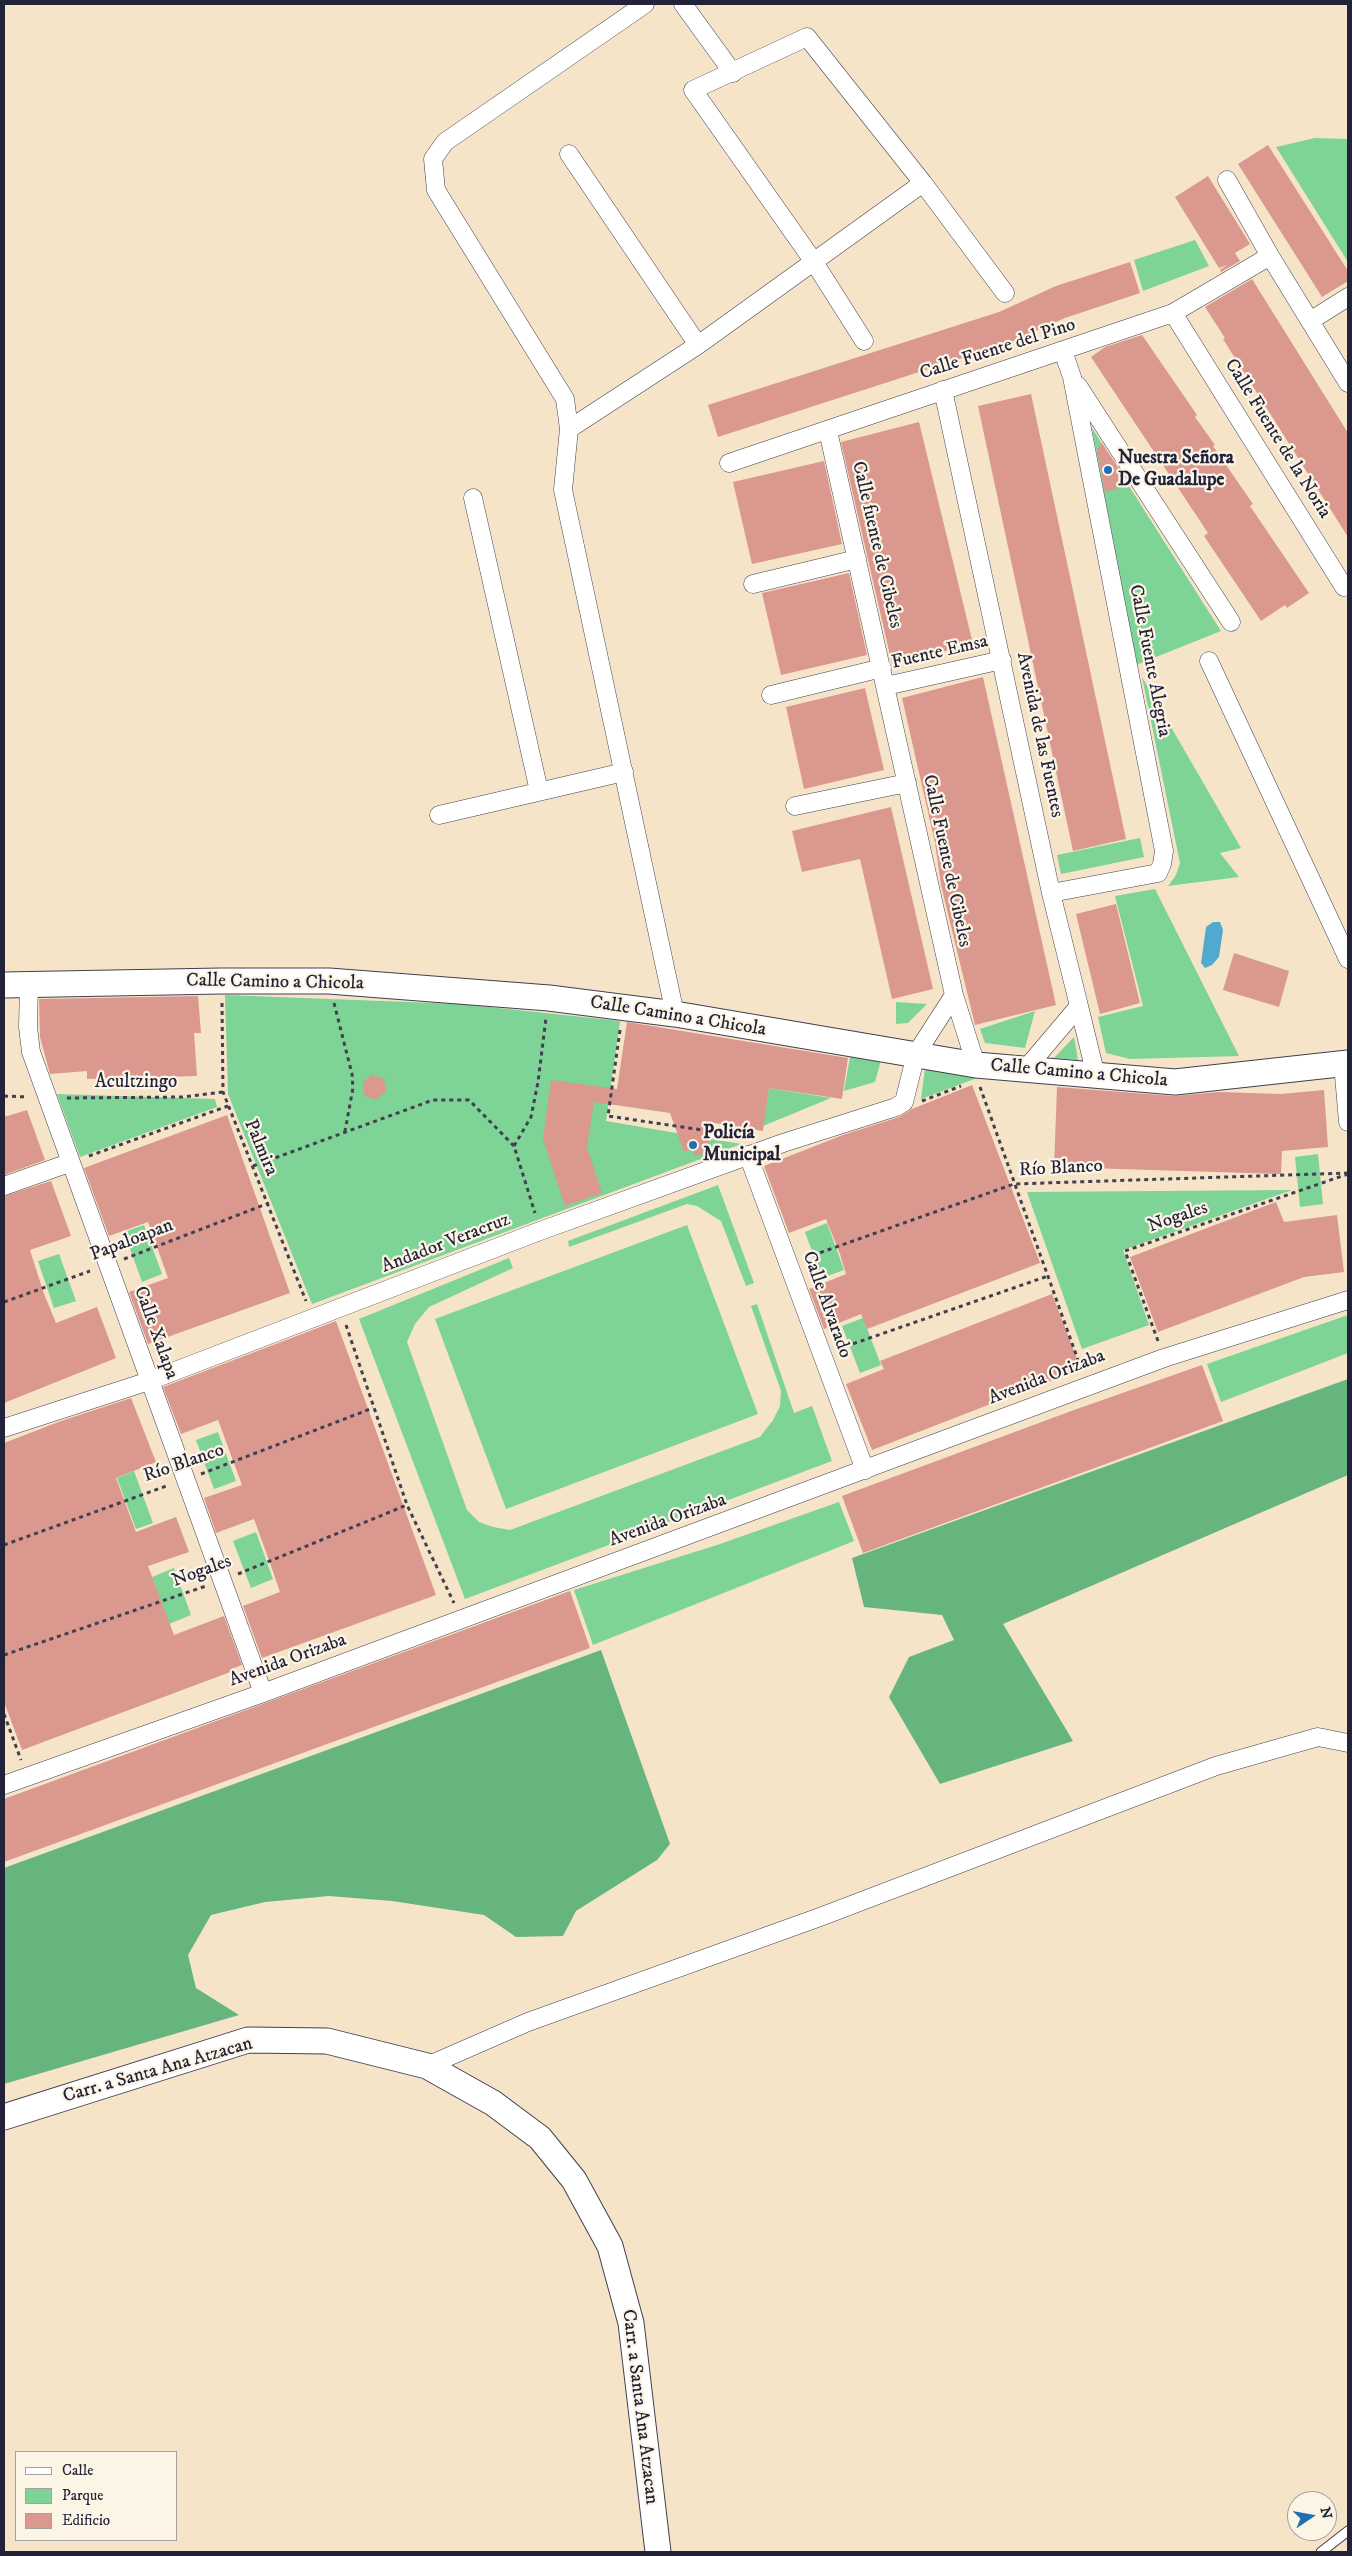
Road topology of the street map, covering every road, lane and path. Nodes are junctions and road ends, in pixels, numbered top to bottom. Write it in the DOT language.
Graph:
graph roads {
  1 [pos="645,4"];
  2 [pos="683,4"];
  3 [pos="733,73"];
  4 [pos="570,154"];
  5 [pos="1227,180"];
  6 [pos="923,183"];
  7 [pos="1270,256"];
  8 [pos="814,262"];
  9 [pos="1005,293"];
  10 [pos="1348,297"];
  11 [pos="1173,313"];
  12 [pos="1310,321"];
  13 [pos="864,341"];
  14 [pos="698,345"];
  15 [pos="1063,351"];
  16 [pos="1072,377"];
  17 [pos="1348,382"];
  18 [pos="943,390"];
  19 [pos="569,429"];
  20 [pos="828,431"];
  21 [pos="729,463"];
  22 [pos="473,498"];
  23 [pos="857,559"];
  24 [pos="753,584"];
  25 [pos="1344,587"];
  26 [pos="1231,622"];
  27 [pos="1002,660"];
  28 [pos="1209,661"];
  29 [pos="882,668"];
  30 [pos="886,686"];
  31 [pos="771,694"];
  32 [pos="624,772"];
  33 [pos="907,783"];
  34 [pos="539,791"];
  35 [pos="795,806"];
  36 [pos="439,815"];
  37 [pos="1050,894"];
  38 [pos="1348,959"];
  39 [pos="221,980"];
  40 [pos="328,981"];
  41 [pos="30,984"];
  42 [pos="4,985"];
  43 [pos="954,995"];
  44 [pos="549,998"];
  45 [pos="1078,1006"];
  46 [pos="623,1007"];
  47 [pos="675,1014"];
  48 [pos="916,1054"];
  49 [pos="1346,1063"];
  50 [pos="979,1070"];
  51 [pos="1024,1070"];
  52 [pos="1096,1076"];
  53 [pos="223,1092"];
  54 [pos="48,1098"];
  55 [pos="904,1102"];
  56 [pos="228,1106"];
  57 [pos="1348,1122"];
  58 [pos="345,1132"];
  59 [pos="744,1136"];
  60 [pos="514,1146"];
  61 [pos="748,1155"];
  62 [pos="69,1164"];
  63 [pos="253,1166"];
  64 [pos="1348,1173"];
  65 [pos="1014,1184"];
  66 [pos="4,1186"];
  67 [pos="269,1204"];
  68 [pos="540,1231"];
  69 [pos="788,1264"];
  70 [pos="108,1265"];
  71 [pos="1048,1276"];
  72 [pos="1348,1300"];
  73 [pos="4,1302"];
  74 [pos="340,1307"];
  75 [pos="313,1318"];
  76 [pos="822,1355"];
  77 [pos="1164,1358"];
  78 [pos="149,1382"];
  79 [pos="1088,1385"];
  80 [pos="373,1408"];
  81 [pos="4,1428"];
  82 [pos="865,1470"];
  83 [pos="187,1479"];
  84 [pos="407,1505"];
  85 [pos="4,1545"];
  86 [pos="222,1580"];
  87 [pos="462,1620"];
  88 [pos="4,1656"];
  89 [pos="263,1693"];
  90 [pos="4,1714"];
  91 [pos="1348,1743"];
  92 [pos="28,1776"];
  93 [pos="4,1785"];
  94 [pos="427,2066"];
  95 [pos="4,2117"];
  96 [pos="1348,2531"];
  97 [pos="658,2552"];
  98 [pos="1321,2552"];
  1 -- 19 [label="street"];
  2 -- 3 [label="street"];
  3 -- 6 [label="street"];
  3 -- 8 [label="street"];
  4 -- 14 [label="street"];
  5 -- 7 [label="street"];
  6 -- 8 [label="street"];
  6 -- 9 [label="street"];
  7 -- 11 [label="street, Calle Fuente del Pino"];
  7 -- 12 [label="street"];
  8 -- 13 [label="street"];
  8 -- 14 [label="street"];
  10 -- 12 [label="street"];
  11 -- 15 [label="street, Calle Fuente del Pino"];
  11 -- 25 [label="street, Calle Fuente de la Noria"];
  12 -- 17 [label="street"];
  14 -- 19 [label="street"];
  15 -- 16 [label="street, Calle Fuente Alegria"];
  15 -- 18 [label="street, Calle Fuente del Pino"];
  16 -- 26 [label="street"];
  16 -- 37 [label="street, Calle Fuente Alegria"];
  18 -- 20 [label="street, Calle Fuente del Pino"];
  18 -- 27 [label="street, Avenida de las Fuentes"];
  19 -- 32 [label="street"];
  20 -- 21 [label="street, Calle Fuente del Pino"];
  20 -- 23 [label="street, Calle fuente de Cibeles"];
  22 -- 34 [label="street"];
  23 -- 24 [label="street"];
  23 -- 29 [label="street, Calle fuente de Cibeles"];
  27 -- 30 [label="street, Fuente Emsa"];
  27 -- 37 [label="street, Avenida de las Fuentes"];
  28 -- 38 [label="street"];
  29 -- 30 [label="street, Calle Fuente de Cibeles"];
  29 -- 31 [label="street"];
  30 -- 33 [label="street, Calle Fuente de Cibeles"];
  32 -- 34 [label="street"];
  32 -- 47 [label="street"];
  33 -- 35 [label="street"];
  33 -- 43 [label="street, Calle Fuente de Cibeles"];
  34 -- 36 [label="street"];
  37 -- 45 [label="street, Avenida de las Fuentes"];
  39 -- 40 [label="street, Calle Camino a Chicola"];
  39 -- 41 [label="street, Calle Camino a Chicola"];
  39 -- 53 [label="path, Palmira"];
  40 -- 44 [label="street, Calle Camino a Chicola"];
  40 -- 58 [label="path"];
  41 -- 42 [label="street, Calle Camino a Chicola"];
  41 -- 54 [label="street, Calle Xalapa"];
  43 -- 48 [label="street"];
  43 -- 50 [label="street, Calle Fuente de Cibeles"];
  44 -- 46 [label="street, Calle Camino a Chicola"];
  44 -- 60 [label="path"];
  45 -- 51 [label="street"];
  45 -- 52 [label="street, Avenida de las Fuentes"];
  46 -- 47 [label="street, Calle Camino a Chicola"];
  46 -- 59 [label="path"];
  47 -- 48 [label="street, Calle Camino a Chicola"];
  48 -- 50 [label="street, Calle Camino a Chicola"];
  48 -- 55 [label="street"];
  49 -- 52 [label="street, Calle Camino a Chicola"];
  49 -- 57 [label="street"];
  50 -- 51 [label="street, Calle Camino a Chicola"];
  50 -- 55 [label="path"];
  50 -- 65 [label="path"];
  51 -- 52 [label="street, Calle Camino a Chicola"];
  53 -- 54 [label="path, Acultzingo"];
  53 -- 56 [label="path, Palmira"];
  54 -- 62 [label="street, Calle Xalapa"];
  55 -- 61 [label="street, Andador Veracruz"];
  56 -- 62 [label="path"];
  56 -- 63 [label="path, Palmira"];
  58 -- 60 [label="path"];
  58 -- 63 [label="path"];
  60 -- 68 [label="path"];
  61 -- 68 [label="street, Andador Veracruz"];
  61 -- 69 [label="street, Calle Alvarado"];
  62 -- 66 [label="street"];
  62 -- 70 [label="street, Calle Xalapa"];
  63 -- 67 [label="path, Palmira"];
  64 -- 65 [label="path, Río Blanco"];
  64 -- 77 [label="path, Nogales"];
  65 -- 69 [label="path, Río Blanco"];
  65 -- 71 [label="path"];
  67 -- 70 [label="path, Papaloapan"];
  67 -- 75 [label="path, Palmira"];
  68 -- 74 [label="street, Andador Veracruz"];
  69 -- 76 [label="street, Calle Alvarado"];
  70 -- 73 [label="path, Papaloapan"];
  70 -- 78 [label="street, Calle Xalapa"];
  71 -- 76 [label="path"];
  71 -- 79 [label="path"];
  72 -- 77 [label="street, Avenida Orizaba"];
  74 -- 75 [label="street, Andador Veracruz"];
  74 -- 80 [label="path"];
  75 -- 78 [label="street, Andador Veracruz"];
  76 -- 82 [label="street, Calle Alvarado"];
  77 -- 79 [label="street, Avenida Orizaba"];
  78 -- 81 [label="street, Andador Veracruz"];
  78 -- 83 [label="street, Calle Xalapa"];
  79 -- 82 [label="street, Avenida Orizaba"];
  80 -- 83 [label="path, Río Blanco"];
  80 -- 84 [label="path"];
  82 -- 87 [label="street, Avenida Orizaba"];
  83 -- 85 [label="path, Río Blanco"];
  83 -- 86 [label="street, Calle Xalapa"];
  84 -- 86 [label="path, Nogales"];
  84 -- 87 [label="path"];
  86 -- 88 [label="path, Nogales"];
  86 -- 89 [label="street, Calle Xalapa"];
  87 -- 89 [label="street, Avenida Orizaba"];
  89 -- 92 [label="street, Avenida Orizaba"];
  90 -- 92 [label="path"];
  91 -- 94 [label="street"];
  92 -- 93 [label="street, Avenida Orizaba"];
  94 -- 95 [label="street, Carr. a Santa Ana Atzacan"];
  94 -- 97 [label="street, Carr. a Santa Ana Atzacan"];
  96 -- 98 [label="lane"];
}
